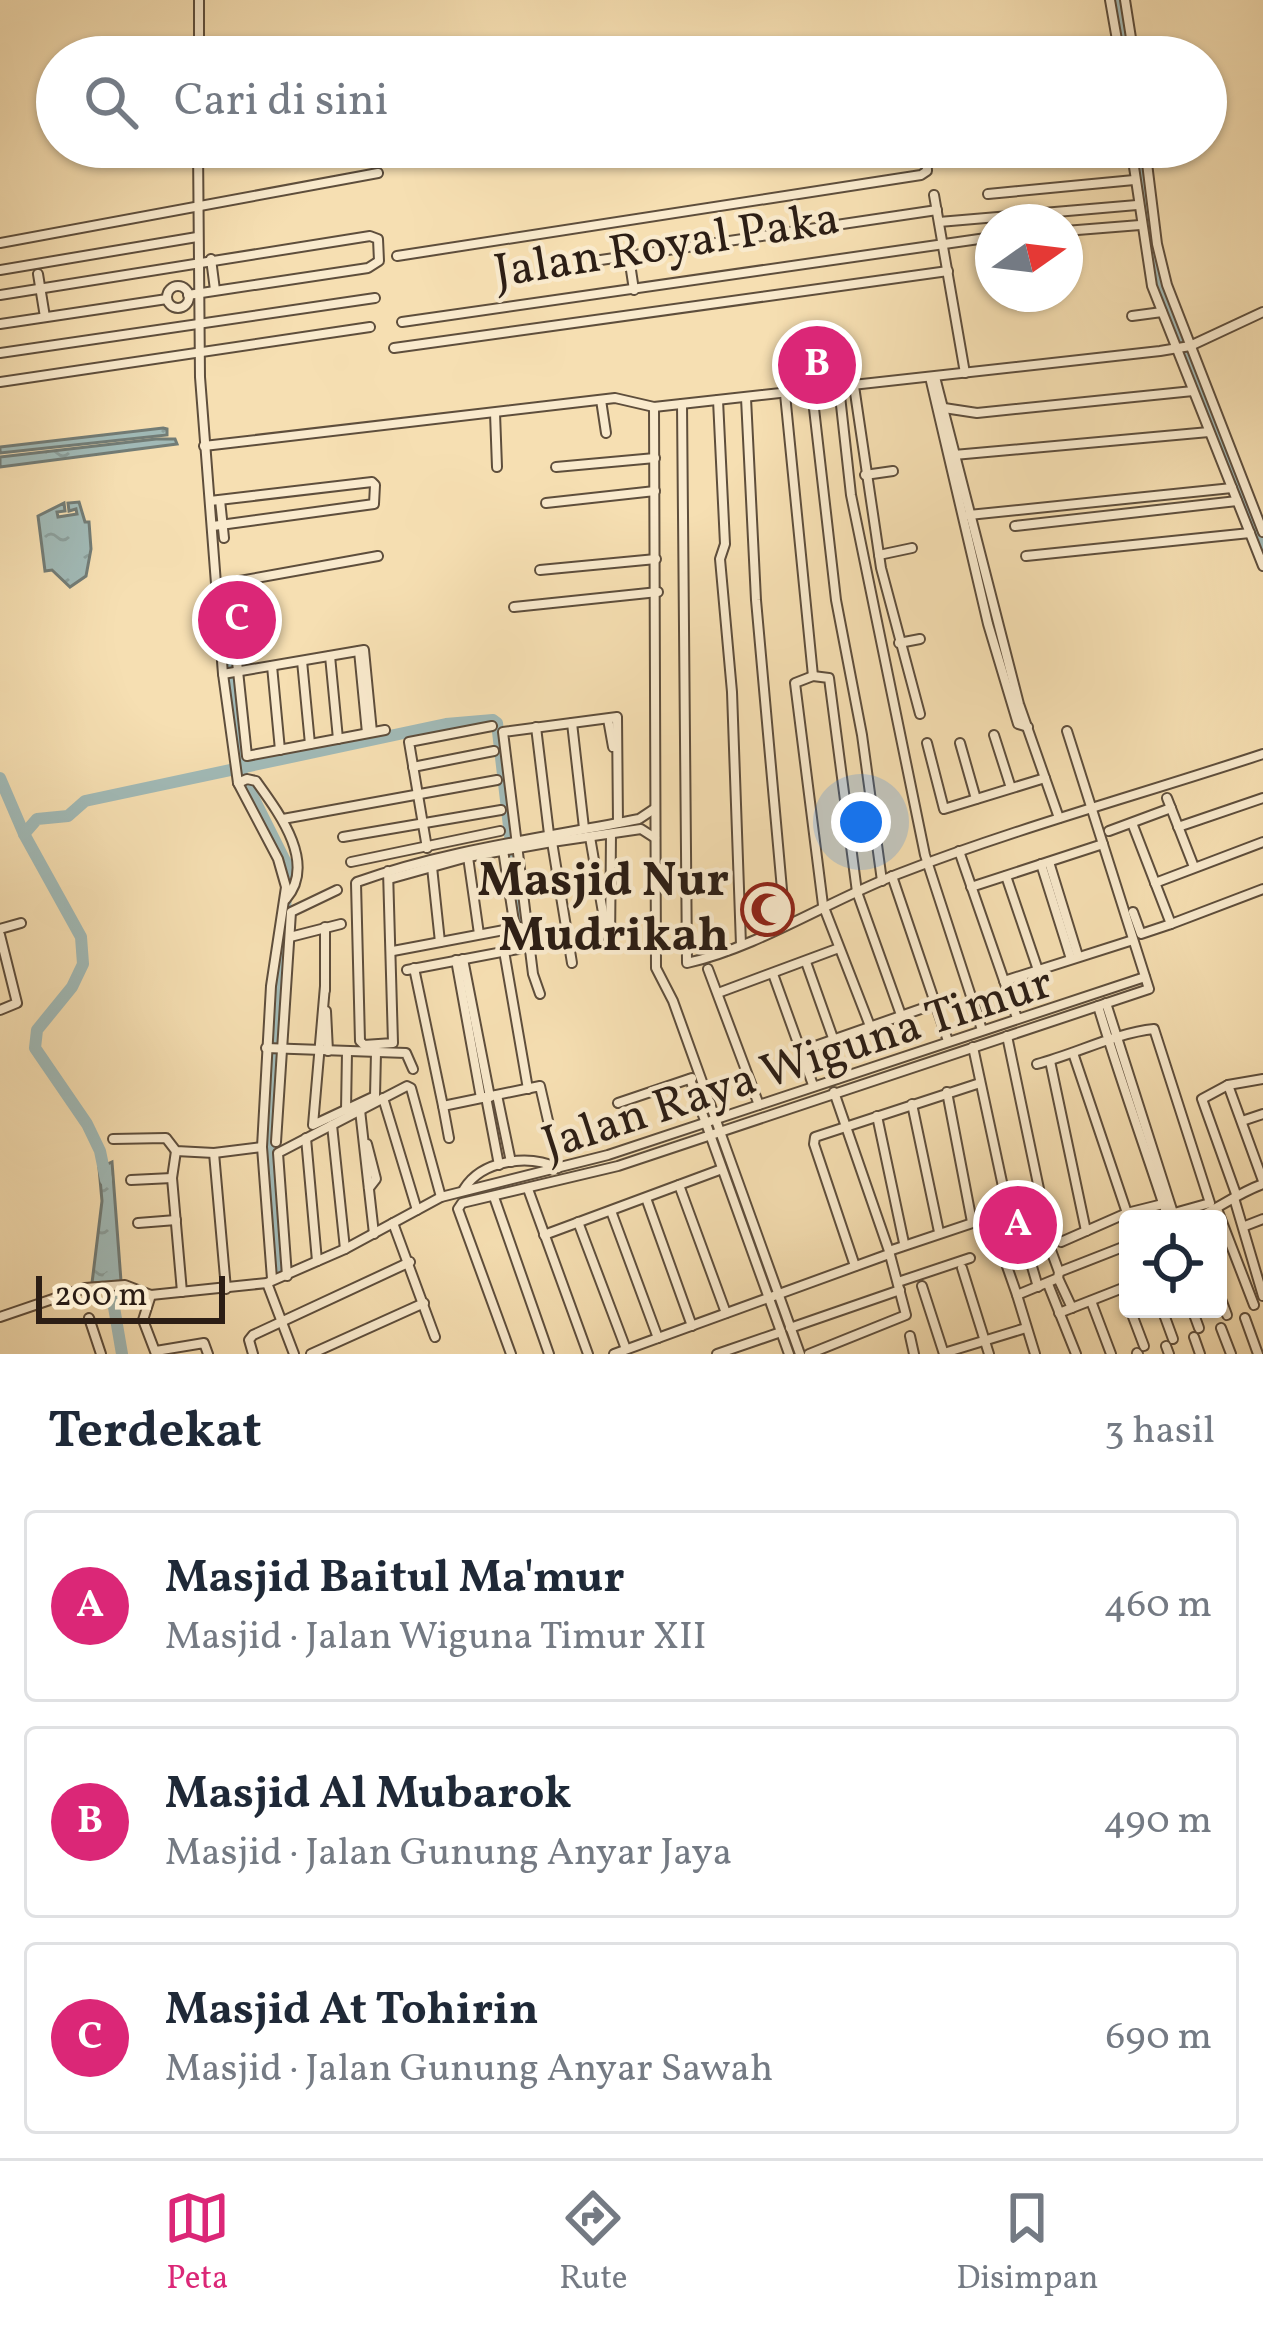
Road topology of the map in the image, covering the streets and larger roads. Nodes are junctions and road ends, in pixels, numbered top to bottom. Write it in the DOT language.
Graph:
graph roads {
  1 [pos="200,0"];
  2 [pos="1110,0"];
  3 [pos="1125,0"];
  4 [pos="200,36"];
  5 [pos="1116,36"];
  6 [pos="1131,36"];
  7 [pos="198,168"];
  8 [pos="928,168"];
  9 [pos="1133,168"];
  10 [pos="1147,168"];
  11 [pos="378,173"];
  12 [pos="1134,180"];
  13 [pos="988,194"];
  14 [pos="934,196"];
  15 [pos="1137,205"];
  16 [pos="197,207"];
  17 [pos="937,210"];
  18 [pos="939,222"];
  19 [pos="1140,225"];
  20 [pos="1083,230"];
  21 [pos="197,237"];
  22 [pos="975,238"];
  23 [pos="943,241"];
  24 [pos="0,243"];
  25 [pos="397,256"];
  26 [pos="634,256"];
  27 [pos="211,259"];
  28 [pos="594,261"];
  29 [pos="196,262"];
  30 [pos="175,264"];
  31 [pos="0,270"];
  32 [pos="948,271"];
  33 [pos="38,274"];
  34 [pos="180,286"];
  35 [pos="40,287"];
  36 [pos="214,290"];
  37 [pos="634,290"];
  38 [pos="193,294"];
  39 [pos="0,295"];
  40 [pos="375,298"];
  41 [pos="169,302"];
  42 [pos="1162,311"];
  43 [pos="1263,312"];
  44 [pos="1132,316"];
  45 [pos="45,317"];
  46 [pos="402,322"];
  47 [pos="199,323"];
  48 [pos="0,325"];
  49 [pos="175,326"];
  50 [pos="370,327"];
  51 [pos="1184,347"];
  52 [pos="394,348"];
  53 [pos="0,353"];
  54 [pos="200,355"];
  55 [pos="965,373"];
  56 [pos="932,377"];
  57 [pos="0,382"];
  58 [pos="854,386"];
  59 [pos="839,388"];
  60 [pos="812,391"];
  61 [pos="1193,391"];
  62 [pos="784,394"];
  63 [pos="746,398"];
  64 [pos="601,400"];
  65 [pos="718,400"];
  66 [pos="682,404"];
  67 [pos="654,407"];
  68 [pos="943,408"];
  69 [pos="495,413"];
  70 [pos="1209,432"];
  71 [pos="606,433"];
  72 [pos="204,446"];
  73 [pos="954,455"];
  74 [pos="655,458"];
  75 [pos="497,467"];
  76 [pos="556,467"];
  77 [pos="893,471"];
  78 [pos="865,475"];
  79 [pos="1232,488"];
  80 [pos="655,491"];
  81 [pos="215,501"];
  82 [pos="1237,502"];
  83 [pos="546,503"];
  84 [pos="968,515"];
  85 [pos="218,526"];
  86 [pos="1015,526"];
  87 [pos="1263,532"];
  88 [pos="1250,533"];
  89 [pos="224,538"];
  90 [pos="912,548"];
  91 [pos="879,555"];
  92 [pos="378,556"];
  93 [pos="1026,556"];
  94 [pos="656,559"];
  95 [pos="1263,566"];
  96 [pos="540,570"];
  97 [pos="217,585"];
  98 [pos="658,592"];
  99 [pos="514,608"];
  100 [pos="920,638"];
  101 [pos="899,644"];
  102 [pos="236,652"];
  103 [pos="330,656"];
  104 [pos="302,661"];
  105 [pos="272,666"];
  106 [pos="231,673"];
  107 [pos="813,676"];
  108 [pos="920,714"];
  109 [pos="572,723"];
  110 [pos="492,726"];
  111 [pos="536,727"];
  112 [pos="1028,728"];
  113 [pos="385,730"];
  114 [pos="1067,731"];
  115 [pos="369,733"];
  116 [pos="994,735"];
  117 [pos="338,739"];
  118 [pos="927,743"];
  119 [pos="960,743"];
  120 [pos="310,744"];
  121 [pos="280,750"];
  122 [pos="494,751"];
  123 [pos="1263,754"];
  124 [pos="413,767"];
  125 [pos="1045,778"];
  126 [pos="497,780"];
  127 [pos="242,781"];
  128 [pos="1011,788"];
  129 [pos="417,794"];
  130 [pos="1263,798"];
  131 [pos="976,799"];
  132 [pos="501,809"];
  133 [pos="655,809"];
  134 [pos="1092,809"];
  135 [pos="1059,818"];
  136 [pos="283,819"];
  137 [pos="423,823"];
  138 [pos="618,823"];
  139 [pos="1132,823"];
  140 [pos="640,824"];
  141 [pos="1178,827"];
  142 [pos="500,831"];
  143 [pos="1109,831"];
  144 [pos="587,833"];
  145 [pos="610,834"];
  146 [pos="344,837"];
  147 [pos="551,838"];
  148 [pos="655,838"];
  149 [pos="1263,842"];
  150 [pos="1103,844"];
  151 [pos="510,845"];
  152 [pos="427,848"];
  153 [pos="959,851"];
  154 [pos="469,857"];
  155 [pos="351,862"];
  156 [pos="927,863"];
  157 [pos="1045,863"];
  158 [pos="432,867"];
  159 [pos="1194,867"];
  160 [pos="388,875"];
  161 [pos="1006,876"];
  162 [pos="887,878"];
  163 [pos="1155,884"];
  164 [pos="971,887"];
  165 [pos="1263,889"];
  166 [pos="338,890"];
  167 [pos="857,892"];
  168 [pos="285,900"];
  169 [pos="823,905"];
  170 [pos="1133,912"];
  171 [pos="21,923"];
  172 [pos="785,923"];
  173 [pos="341,924"];
  174 [pos="1172,924"];
  175 [pos="325,927"];
  176 [pos="0,932"];
  177 [pos="479,934"];
  178 [pos="290,938"];
  179 [pos="1133,940"];
  180 [pos="440,942"];
  181 [pos="741,945"];
  182 [pos="839,948"];
  183 [pos="518,949"];
  184 [pos="393,951"];
  185 [pos="504,951"];
  186 [pos="1075,957"];
  187 [pos="459,960"];
  188 [pos="806,962"];
  189 [pos="572,963"];
  190 [pos="708,969"];
  191 [pos="1038,970"];
  192 [pos="773,974"];
  193 [pos="1145,977"];
  194 [pos="1004,981"];
  195 [pos="325,986"];
  196 [pos="718,993"];
  197 [pos="540,994"];
  198 [pos="934,1004"];
  199 [pos="1102,1005"];
  200 [pos="0,1010"];
  201 [pos="901,1015"];
  202 [pos="1017,1018"];
  203 [pos="870,1026"];
  204 [pos="982,1030"];
  205 [pos="1007,1036"];
  206 [pos="833,1038"];
  207 [pos="1113,1039"];
  208 [pos="948,1041"];
  209 [pos="273,1046"];
  210 [pos="973,1046"];
  211 [pos="317,1048"];
  212 [pos="328,1051"];
  213 [pos="801,1051"];
  214 [pos="347,1052"];
  215 [pos="376,1052"];
  216 [pos="1073,1053"];
  217 [pos="1049,1061"];
  218 [pos="878,1064"];
  219 [pos="1037,1064"];
  220 [pos="412,1069"];
  221 [pos="882,1076"];
  222 [pos="694,1077"];
  223 [pos="1263,1079"];
  224 [pos="980,1083"];
  225 [pos="1228,1085"];
  226 [pos="813,1086"];
  227 [pos="528,1089"];
  228 [pos="834,1092"];
  229 [pos="947,1092"];
  230 [pos="380,1095"];
  231 [pos="489,1097"];
  232 [pos="758,1102"];
  233 [pos="617,1103"];
  234 [pos="912,1104"];
  235 [pos="443,1106"];
  236 [pos="346,1110"];
  237 [pos="360,1110"];
  238 [pos="1263,1114"];
  239 [pos="877,1116"];
  240 [pos="710,1120"];
  241 [pos="1242,1121"];
  242 [pos="332,1124"];
  243 [pos="548,1125"];
  244 [pos="846,1128"];
  245 [pos="715,1133"];
  246 [pos="1144,1135"];
  247 [pos="306,1138"];
  248 [pos="449,1138"];
  249 [pos="112,1139"];
  250 [pos="276,1142"];
  251 [pos="262,1147"];
  252 [pos="176,1151"];
  253 [pos="214,1153"];
  254 [pos="271,1156"];
  255 [pos="511,1162"];
  256 [pos="499,1165"];
  257 [pos="558,1168"];
  258 [pos="722,1169"];
  259 [pos="172,1178"];
  260 [pos="131,1180"];
  261 [pos="1263,1183"];
  262 [pos="679,1185"];
  263 [pos="528,1190"];
  264 [pos="463,1191"];
  265 [pos="1235,1196"];
  266 [pos="441,1197"];
  267 [pos="494,1197"];
  268 [pos="646,1198"];
  269 [pos="1041,1200"];
  270 [pos="1163,1204"];
  271 [pos="1217,1209"];
  272 [pos="417,1210"];
  273 [pos="611,1210"];
  274 [pos="1008,1210"];
  275 [pos="1126,1210"];
  276 [pos="1141,1210"];
  277 [pos="1167,1210"];
  278 [pos="1169,1210"];
  279 [pos="1187,1210"];
  280 [pos="1119,1217"];
  281 [pos="1263,1219"];
  282 [pos="176,1220"];
  283 [pos="578,1222"];
  284 [pos="972,1222"];
  285 [pos="138,1223"];
  286 [pos="393,1223"];
  287 [pos="1245,1226"];
  288 [pos="1086,1231"];
  289 [pos="939,1232"];
  290 [pos="374,1234"];
  291 [pos="544,1235"];
  292 [pos="1061,1242"];
  293 [pos="904,1244"];
  294 [pos="345,1249"];
  295 [pos="1119,1249"];
  296 [pos="889,1252"];
  297 [pos="1028,1253"];
  298 [pos="1003,1255"];
  299 [pos="970,1258"];
  300 [pos="1263,1259"];
  301 [pos="317,1261"];
  302 [pos="410,1262"];
  303 [pos="1251,1264"];
  304 [pos="854,1266"];
  305 [pos="962,1268"];
  306 [pos="1059,1275"];
  307 [pos="287,1276"];
  308 [pos="270,1281"];
  309 [pos="1043,1285"];
  310 [pos="899,1286"];
  311 [pos="922,1286"];
  312 [pos="226,1288"];
  313 [pos="1119,1289"];
  314 [pos="182,1292"];
  315 [pos="1017,1294"];
  316 [pos="151,1295"];
  317 [pos="1263,1295"];
  318 [pos="774,1296"];
  319 [pos="1091,1301"];
  320 [pos="424,1304"];
  321 [pos="1254,1305"];
  322 [pos="1072,1308"];
  323 [pos="726,1313"];
  324 [pos="1059,1313"];
  325 [pos="0,1317"];
  326 [pos="89,1318"];
  327 [pos="1132,1318"];
  328 [pos="1194,1318"];
  329 [pos="1245,1318"];
  330 [pos="283,1322"];
  331 [pos="692,1325"];
  332 [pos="1026,1328"];
  333 [pos="1222,1328"];
  334 [pos="786,1330"];
  335 [pos="910,1336"];
  336 [pos="435,1337"];
  337 [pos="658,1338"];
  338 [pos="984,1342"];
  339 [pos="626,1349"];
  340 [pos="1140,1351"];
  341 [pos="156,1353"];
  342 [pos="101,1354"];
  343 [pos="208,1354"];
  344 [pos="253,1354"];
  345 [pos="294,1354"];
  346 [pos="311,1354"];
  347 [pos="512,1354"];
  348 [pos="549,1354"];
  349 [pos="587,1354"];
  350 [pos="614,1354"];
  351 [pos="717,1354"];
  352 [pos="789,1354"];
  353 [pos="804,1354"];
  354 [pos="914,1354"];
  355 [pos="944,1354"];
  356 [pos="988,1354"];
  357 [pos="1035,1354"];
  358 [pos="1076,1354"];
  359 [pos="1112,1354"];
  360 [pos="1200,1354"];
  361 [pos="1231,1354"];
  362 [pos="1258,1354"];
  1 -- 4 [label="street"];
  2 -- 5 [label="street"];
  3 -- 6 [label="street"];
  7 -- 16 [label="street"];
  8 -- 25 [label="street"];
  9 -- 12 [label="street"];
  10 -- 51 [label="street"];
  11 -- 16 [label="street"];
  12 -- 13 [label="street"];
  12 -- 15 [label="street"];
  14 -- 17 [label="street"];
  15 -- 18 [label="street"];
  15 -- 19 [label="street"];
  16 -- 21 [label="street"];
  16 -- 24 [label="street"];
  17 -- 18 [label="street"];
  17 -- 26 [label="street"];
  18 -- 23 [label="street"];
  19 -- 20 [label="street"];
  19 -- 42 [label="street"];
  21 -- 29 [label="street"];
  21 -- 31 [label="street"];
  22 -- 23 [label="street, Jalan Royal Paka"];
  23 -- 32 [label="street"];
  23 -- 37 [label="street, Jalan Royal Paka"];
  26 -- 28 [label="street"];
  26 -- 37 [label="street"];
  27 -- 29 [label="street"];
  27 -- 36 [label="street"];
  27 -- 36 [label="street"];
  29 -- 30 [label="street"];
  29 -- 38 [label="street"];
  30 -- 34 [label="street"];
  30 -- 35 [label="street"];
  32 -- 52 [label="street"];
  32 -- 55 [label="street"];
  33 -- 35 [label="street"];
  34 -- 38 [label="street"];
  34 -- 41 [label="street"];
  35 -- 39 [label="street"];
  35 -- 45 [label="street"];
  36 -- 38 [label="street"];
  37 -- 46 [label="street, Jalan Royal Paka"];
  38 -- 41 [label="street"];
  38 -- 47 [label="street"];
  40 -- 47 [label="street"];
  41 -- 45 [label="street"];
  41 -- 49 [label="street"];
  42 -- 44 [label="street"];
  42 -- 51 [label="street"];
  43 -- 51 [label="street"];
  45 -- 48 [label="street"];
  47 -- 49 [label="street"];
  47 -- 54 [label="street"];
  49 -- 53 [label="street"];
  50 -- 54 [label="street"];
  51 -- 55 [label="street"];
  51 -- 61 [label="street"];
  51 -- 87 [label="street"];
  54 -- 57 [label="street"];
  54 -- 72 [label="street"];
  55 -- 56 [label="street"];
  56 -- 58 [label="street"];
  56 -- 68 [label="street"];
  56 -- 112 [label="street"];
  58 -- 59 [label="street"];
  58 -- 78 [label="street"];
  59 -- 60 [label="street"];
  59 -- 156 [label="street"];
  60 -- 62 [label="street"];
  60 -- 162 [label="street"];
  61 -- 68 [label="street"];
  61 -- 70 [label="street"];
  62 -- 63 [label="street"];
  62 -- 107 [label="street"];
  63 -- 65 [label="street"];
  63 -- 172 [label="street"];
  64 -- 67 [label="street"];
  64 -- 69 [label="street"];
  64 -- 71 [label="street"];
  65 -- 66 [label="street"];
  65 -- 181 [label="street"];
  66 -- 67 [label="street"];
  66 -- 181 [label="street"];
  67 -- 74 [label="street"];
  68 -- 73 [label="street"];
  69 -- 72 [label="street"];
  69 -- 75 [label="street"];
  70 -- 73 [label="street"];
  70 -- 79 [label="street"];
  72 -- 81 [label="street"];
  73 -- 84 [label="street"];
  74 -- 76 [label="street"];
  74 -- 80 [label="street"];
  77 -- 78 [label="street"];
  78 -- 91 [label="street"];
  79 -- 82 [label="street"];
  79 -- 84 [label="street"];
  80 -- 83 [label="street"];
  80 -- 94 [label="street"];
  81 -- 85 [label="street"];
  81 -- 85 [label="street"];
  82 -- 86 [label="street"];
  82 -- 88 [label="street"];
  84 -- 112 [label="street"];
  85 -- 89 [label="street"];
  85 -- 97 [label="street"];
  88 -- 93 [label="street"];
  88 -- 95 [label="street"];
  90 -- 91 [label="street"];
  91 -- 101 [label="street"];
  92 -- 97 [label="street"];
  94 -- 96 [label="street"];
  94 -- 98 [label="street"];
  97 -- 106 [label="street"];
  98 -- 99 [label="street"];
  98 -- 133 [label="street"];
  100 -- 101 [label="street"];
  101 -- 108 [label="street"];
  102 -- 106 [label="street"];
  103 -- 104 [label="street"];
  103 -- 115 [label="street"];
  103 -- 117 [label="street"];
  104 -- 105 [label="street"];
  104 -- 120 [label="street"];
  105 -- 106 [label="street"];
  105 -- 121 [label="street"];
  106 -- 121 [label="street"];
  106 -- 127 [label="street"];
  107 -- 167 [label="street"];
  107 -- 169 [label="street"];
  109 -- 111 [label="street"];
  109 -- 138 [label="street"];
  109 -- 144 [label="street"];
  110 -- 124 [label="street"];
  111 -- 147 [label="street"];
  111 -- 151 [label="street"];
  112 -- 125 [label="street"];
  113 -- 115 [label="street"];
  114 -- 134 [label="street"];
  115 -- 117 [label="street"];
  116 -- 128 [label="street"];
  117 -- 120 [label="street"];
  118 -- 131 [label="street"];
  119 -- 131 [label="street"];
  120 -- 121 [label="street"];
  122 -- 124 [label="street"];
  123 -- 134 [label="street"];
  124 -- 129 [label="street"];
  125 -- 128 [label="street"];
  125 -- 135 [label="street"];
  126 -- 129 [label="street"];
  127 -- 136 [label="street"];
  127 -- 168 [label="street"];
  128 -- 131 [label="street"];
  129 -- 136 [label="street"];
  129 -- 137 [label="street"];
  130 -- 141 [label="street"];
  132 -- 137 [label="street"];
  133 -- 140 [label="street"];
  133 -- 148 [label="street"];
  134 -- 135 [label="street"];
  134 -- 150 [label="street"];
  135 -- 153 [label="street"];
  136 -- 168 [label="street"];
  137 -- 146 [label="street"];
  137 -- 152 [label="street"];
  138 -- 140 [label="street"];
  138 -- 144 [label="street"];
  139 -- 141 [label="street"];
  139 -- 143 [label="street"];
  139 -- 163 [label="street"];
  140 -- 145 [label="street"];
  140 -- 148 [label="street"];
  141 -- 159 [label="street"];
  142 -- 152 [label="street"];
  144 -- 145 [label="street"];
  144 -- 145 [label="street"];
  144 -- 147 [label="street"];
  147 -- 151 [label="street"];
  147 -- 189 [label="street"];
  148 -- 222 [label="street"];
  149 -- 159 [label="street"];
  150 -- 157 [label="street"];
  150 -- 179 [label="street"];
  151 -- 154 [label="street"];
  151 -- 160 [label="street"];
  151 -- 177 [label="street"];
  151 -- 197 [label="street"];
  152 -- 155 [label="street"];
  153 -- 156 [label="street"];
  153 -- 164 [label="street"];
  154 -- 158 [label="street"];
  154 -- 177 [label="street"];
  156 -- 162 [label="street"];
  156 -- 204 [label="street"];
  157 -- 161 [label="street"];
  157 -- 186 [label="street"];
  158 -- 160 [label="street"];
  158 -- 180 [label="street"];
  159 -- 163 [label="street"];
  160 -- 184 [label="street"];
  160 -- 184 [label="street"];
  161 -- 164 [label="street"];
  161 -- 191 [label="street"];
  162 -- 167 [label="street"];
  162 -- 198 [label="street"];
  163 -- 174 [label="street"];
  164 -- 194 [label="street"];
  165 -- 174 [label="street"];
  166 -- 178 [label="street"];
  167 -- 169 [label="street"];
  167 -- 201 [label="street"];
  168 -- 209 [label="street"];
  169 -- 172 [label="street"];
  169 -- 182 [label="street"];
  170 -- 174 [label="street"];
  171 -- 176 [label="street"];
  172 -- 181 [label="street"];
  173 -- 175 [label="street"];
  175 -- 178 [label="street"];
  175 -- 195 [label="street"];
  176 -- 200 [label="street"];
  177 -- 180 [label="street"];
  178 -- 209 [label="street"];
  179 -- 186 [label="street"];
  179 -- 193 [label="street"];
  180 -- 184 [label="street"];
  182 -- 188 [label="street"];
  182 -- 203 [label="street"];
  183 -- 185 [label="street"];
  185 -- 187 [label="street"];
  185 -- 227 [label="street"];
  186 -- 191 [label="street"];
  187 -- 231 [label="street"];
  187 -- 235 [label="street"];
  188 -- 192 [label="street"];
  188 -- 206 [label="street"];
  190 -- 196 [label="street"];
  191 -- 194 [label="street"];
  192 -- 196 [label="street"];
  192 -- 213 [label="street"];
  193 -- 199 [label="street, Jalan Raya Wiguna Timur"];
  193 -- 202 [label="street, Jalan Raya Wiguna Timur"];
  194 -- 202 [label="street"];
  195 -- 211 [label="street"];
  195 -- 212 [label="street"];
  196 -- 232 [label="street"];
  198 -- 201 [label="street"];
  198 -- 208 [label="street"];
  199 -- 205 [label="street, Jalan Raya Wiguna Timur"];
  199 -- 207 [label="street"];
  201 -- 203 [label="street"];
  202 -- 204 [label="street, Jalan Raya Wiguna Timur"];
  203 -- 206 [label="street"];
  204 -- 208 [label="street, Jalan Raya Wiguna Timur"];
  205 -- 210 [label="street, Jalan Raya Wiguna Timur"];
  205 -- 269 [label="street"];
  206 -- 213 [label="street"];
  207 -- 216 [label="street"];
  207 -- 246 [label="street"];
  207 -- 279 [label="street"];
  208 -- 218 [label="street, Jalan Raya Wiguna Timur"];
  209 -- 211 [label="street"];
  209 -- 250 [label="street"];
  209 -- 251 [label="street"];
  210 -- 221 [label="street, Jalan Raya Wiguna Timur"];
  210 -- 224 [label="street"];
  211 -- 212 [label="street"];
  211 -- 236 [label="street"];
  212 -- 214 [label="street"];
  213 -- 226 [label="street"];
  214 -- 215 [label="street"];
  214 -- 236 [label="street"];
  215 -- 220 [label="street"];
  215 -- 230 [label="street"];
  216 -- 217 [label="street"];
  216 -- 275 [label="street"];
  217 -- 219 [label="street"];
  217 -- 288 [label="street"];
  218 -- 221 [label="street"];
  218 -- 226 [label="street, Jalan Raya Wiguna Timur"];
  221 -- 228 [label="street, Jalan Raya Wiguna Timur"];
  222 -- 233 [label="street"];
  222 -- 240 [label="street"];
  223 -- 225 [label="street"];
  224 -- 229 [label="street"];
  224 -- 274 [label="street"];
  225 -- 241 [label="street"];
  225 -- 265 [label="street"];
  226 -- 232 [label="street, Jalan Raya Wiguna Timur"];
  227 -- 231 [label="street"];
  227 -- 243 [label="street"];
  228 -- 244 [label="street"];
  228 -- 245 [label="street, Jalan Raya Wiguna Timur"];
  229 -- 234 [label="street"];
  229 -- 284 [label="street"];
  230 -- 236 [label="street"];
  230 -- 237 [label="street"];
  230 -- 266 [label="street"];
  230 -- 272 [label="street"];
  231 -- 235 [label="street"];
  231 -- 255 [label="street"];
  231 -- 256 [label="street"];
  232 -- 240 [label="street, Jalan Raya Wiguna Timur"];
  234 -- 239 [label="street"];
  234 -- 289 [label="street"];
  235 -- 248 [label="street"];
  237 -- 242 [label="street"];
  237 -- 290 [label="street"];
  238 -- 241 [label="street"];
  239 -- 244 [label="street"];
  239 -- 293 [label="street"];
  240 -- 245 [label="street"];
  240 -- 257 [label="street, Jalan Raya Wiguna Timur"];
  241 -- 261 [label="street"];
  242 -- 247 [label="street"];
  242 -- 294 [label="street"];
  244 -- 296 [label="street"];
  244 -- 304 [label="street"];
  245 -- 258 [label="street"];
  245 -- 263 [label="street, Jalan Raya Wiguna Timur"];
  245 -- 318 [label="street"];
  246 -- 270 [label="street"];
  246 -- 278 [label="street"];
  247 -- 254 [label="street"];
  247 -- 301 [label="street"];
  249 -- 252 [label="street"];
  251 -- 253 [label="street"];
  251 -- 254 [label="street"];
  252 -- 253 [label="street"];
  252 -- 259 [label="street"];
  253 -- 312 [label="street"];
  254 -- 307 [label="street"];
  254 -- 308 [label="street"];
  255 -- 256 [label="street"];
  255 -- 257 [label="street"];
  256 -- 264 [label="street"];
  257 -- 264 [label="street, Jalan Raya Wiguna Timur"];
  258 -- 262 [label="street"];
  258 -- 318 [label="street"];
  259 -- 260 [label="street"];
  259 -- 282 [label="street"];
  261 -- 265 [label="street"];
  262 -- 268 [label="street"];
  262 -- 323 [label="street"];
  263 -- 267 [label="street, Jalan Raya Wiguna Timur"];
  263 -- 291 [label="street"];
  264 -- 266 [label="street, Jalan Raya Wiguna Timur"];
  265 -- 271 [label="street"];
  265 -- 287 [label="street"];
  266 -- 272 [label="street, Jalan Raya Wiguna Timur"];
  267 -- 347 [label="street, Jalan Raya Wiguna Timur"];
  267 -- 348 [label="street"];
  268 -- 273 [label="street"];
  268 -- 331 [label="street"];
  269 -- 274 [label="street"];
  269 -- 306 [label="street"];
  270 -- 276 [label="street"];
  270 -- 277 [label="street"];
  271 -- 321 [label="street"];
  272 -- 286 [label="street, Jalan Raya Wiguna Timur"];
  273 -- 283 [label="street"];
  273 -- 337 [label="street"];
  274 -- 284 [label="street"];
  280 -- 288 [label="street"];
  281 -- 287 [label="street"];
  282 -- 285 [label="street"];
  282 -- 314 [label="street"];
  283 -- 291 [label="street"];
  283 -- 339 [label="street"];
  284 -- 289 [label="street"];
  286 -- 290 [label="street, Jalan Raya Wiguna Timur"];
  286 -- 302 [label="street"];
  287 -- 303 [label="street"];
  288 -- 292 [label="street"];
  289 -- 293 [label="street"];
  290 -- 294 [label="street, Jalan Raya Wiguna Timur"];
  291 -- 349 [label="street"];
  293 -- 296 [label="street"];
  294 -- 301 [label="street, Jalan Raya Wiguna Timur"];
  295 -- 306 [label="street"];
  296 -- 304 [label="street"];
  296 -- 310 [label="street"];
  297 -- 309 [label="street"];
  298 -- 315 [label="street"];
  299 -- 310 [label="street"];
  300 -- 303 [label="street"];
  301 -- 307 [label="street, Jalan Raya Wiguna Timur"];
  302 -- 320 [label="street"];
  302 -- 330 [label="street"];
  303 -- 317 [label="street"];
  304 -- 318 [label="street"];
  305 -- 338 [label="street"];
  306 -- 309 [label="street"];
  306 -- 322 [label="street"];
  307 -- 308 [label="street, Jalan Raya Wiguna Timur"];
  308 -- 312 [label="street, Jalan Raya Wiguna Timur"];
  308 -- 330 [label="street"];
  309 -- 315 [label="street"];
  309 -- 324 [label="street"];
  310 -- 334 [label="street"];
  310 -- 353 [label="street"];
  311 -- 355 [label="street"];
  312 -- 314 [label="street, Jalan Raya Wiguna Timur"];
  313 -- 319 [label="street"];
  314 -- 316 [label="street, Jalan Raya Wiguna Timur"];
  315 -- 332 [label="street"];
  316 -- 325 [label="street"];
  316 -- 341 [label="street"];
  318 -- 323 [label="street"];
  318 -- 334 [label="street"];
  319 -- 322 [label="street"];
  319 -- 359 [label="street"];
  320 -- 336 [label="street"];
  320 -- 346 [label="street"];
  322 -- 324 [label="street"];
  323 -- 331 [label="street"];
  324 -- 358 [label="street"];
  326 -- 342 [label="street"];
  327 -- 340 [label="street"];
  328 -- 360 [label="street"];
  329 -- 362 [label="street"];
  330 -- 344 [label="street"];
  330 -- 345 [label="street"];
  331 -- 337 [label="street"];
  332 -- 338 [label="street"];
  332 -- 357 [label="street"];
  333 -- 361 [label="street"];
  334 -- 351 [label="street"];
  334 -- 352 [label="street"];
  334 -- 353 [label="street"];
  335 -- 354 [label="street"];
  337 -- 339 [label="street"];
  338 -- 355 [label="street"];
  338 -- 356 [label="street"];
  339 -- 350 [label="street"];
  341 -- 343 [label="street"];
}
